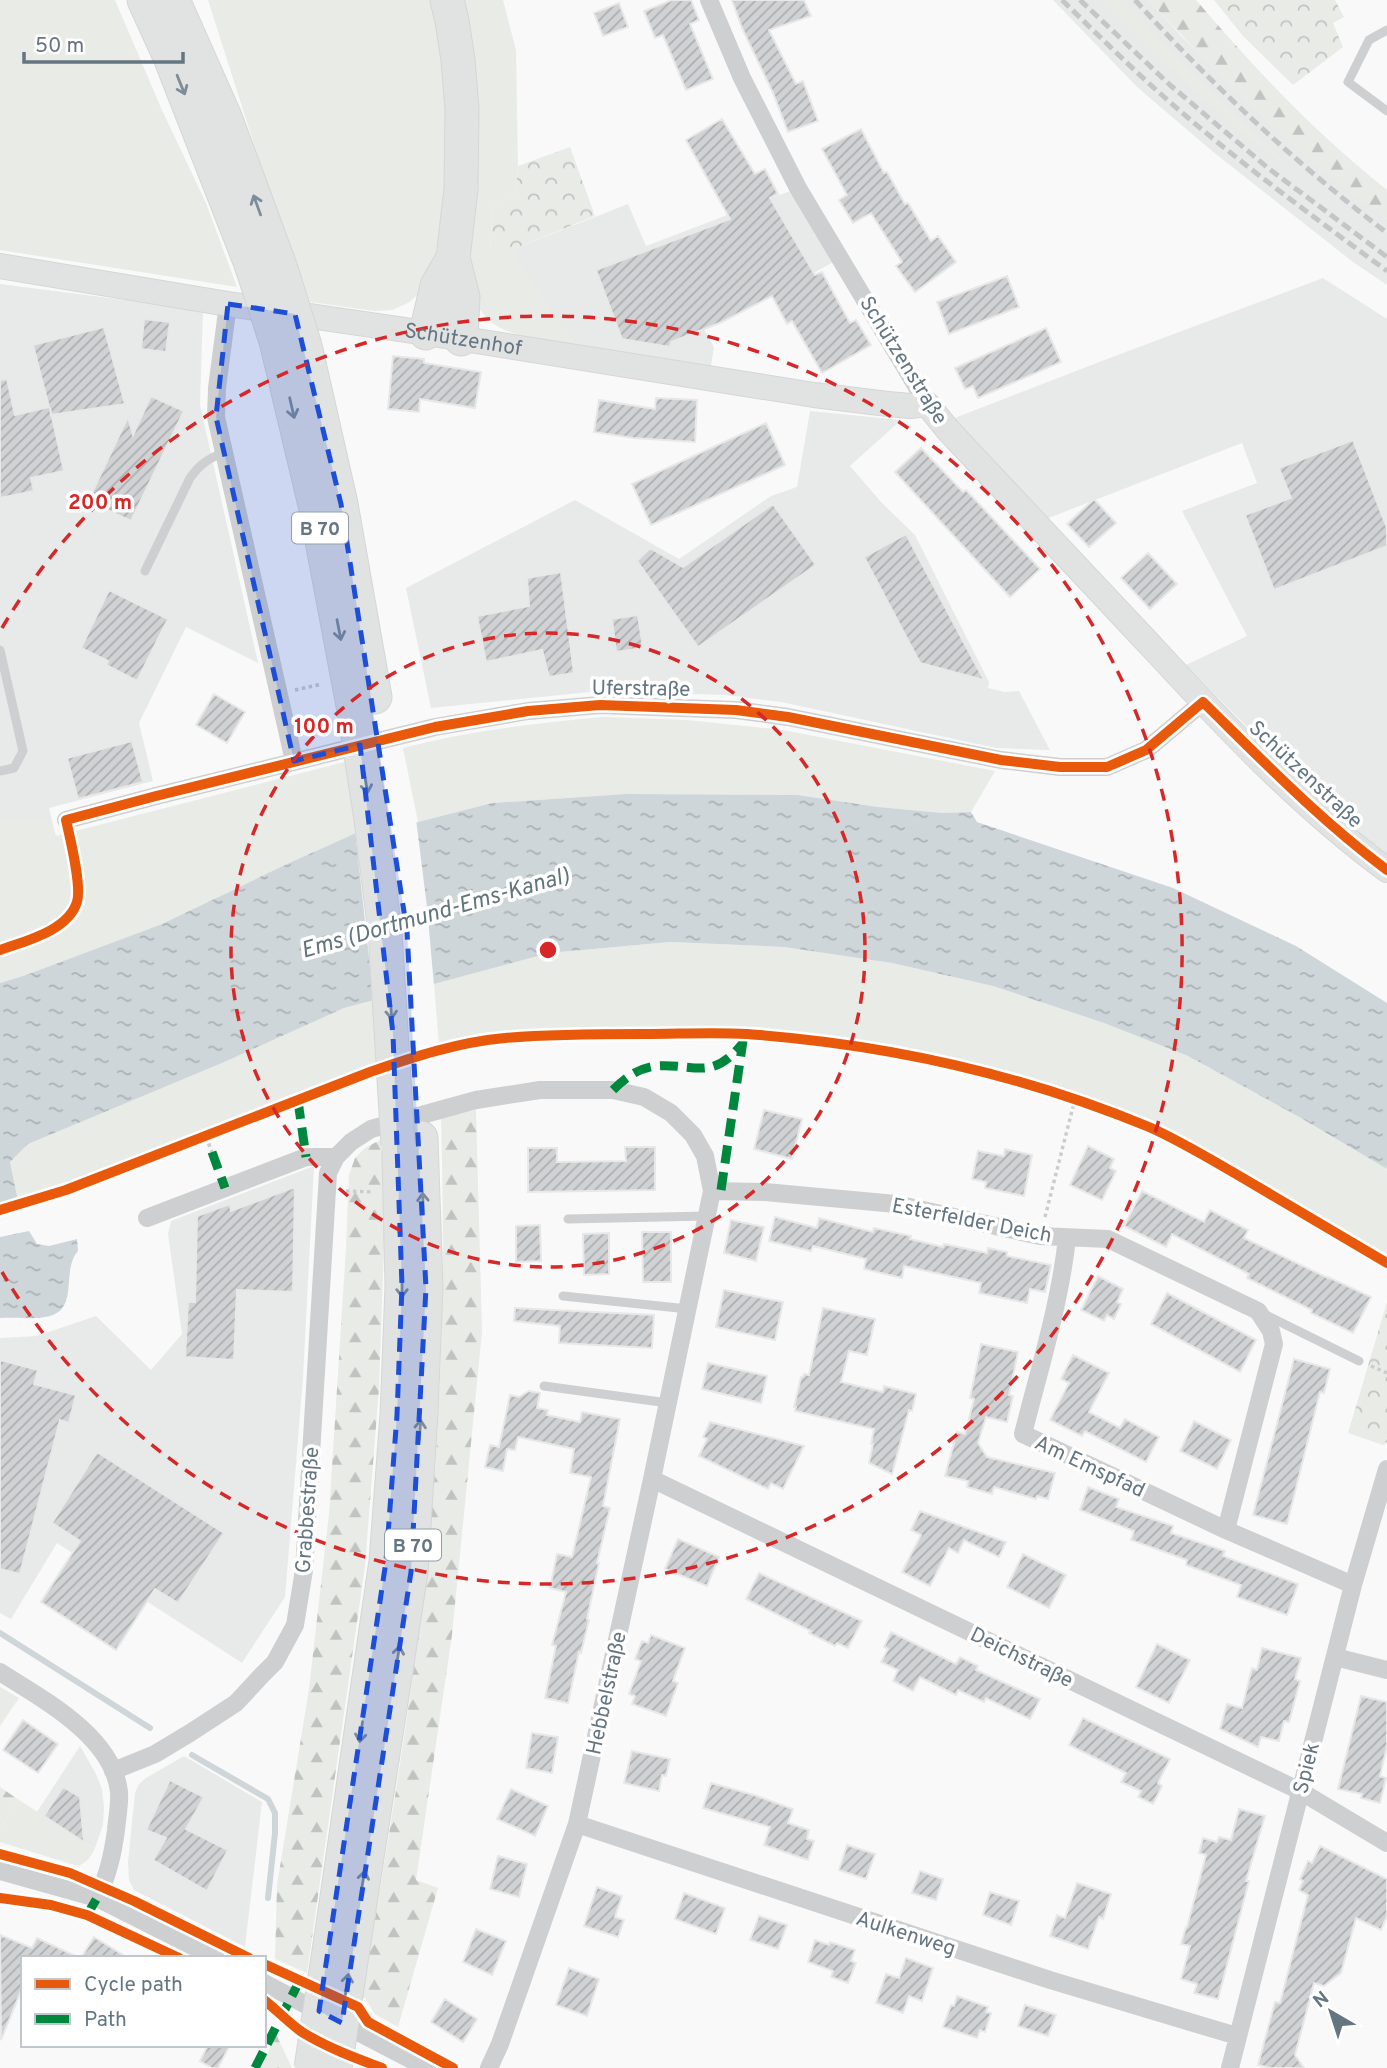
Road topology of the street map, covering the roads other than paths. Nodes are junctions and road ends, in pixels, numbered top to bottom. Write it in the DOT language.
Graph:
graph roads {
  1 [pos="144,0"];
  2 [pos="173,0"];
  3 [pos="197,0"];
  4 [pos="447,0"];
  5 [pos="709,0"];
  6 [pos="1387,30"];
  7 [pos="194,43"];
  8 [pos="1387,111"];
  9 [pos="453,258"];
  10 [pos="0,266"];
  11 [pos="266,267"];
  12 [pos="228,304"];
  13 [pos="426,333"];
  14 [pos="461,339"];
  15 [pos="927,404"];
  16 [pos="224,452"];
  17 [pos="145,571"];
  18 [pos="0,650"];
  19 [pos="1203,702"];
  20 [pos="295,761"];
  21 [pos="0,771"];
  22 [pos="66,820"];
  23 [pos="1387,870"];
  24 [pos="336,1157"];
  25 [pos="712,1191"];
  26 [pos="707,1216"];
  27 [pos="147,1218"];
  28 [pos="568,1219"];
  29 [pos="1067,1238"];
  30 [pos="563,1296"];
  31 [pos="688,1309"];
  32 [pos="1258,1311"];
  33 [pos="1359,1361"];
  34 [pos="544,1386"];
  35 [pos="668,1403"];
  36 [pos="1387,1469"];
  37 [pos="652,1479"];
  38 [pos="1226,1530"];
  39 [pos="1353,1585"];
  40 [pos="1335,1657"];
  41 [pos="1387,1670"];
  42 [pos="0,1672"];
  43 [pos="113,1771"];
  44 [pos="1300,1791"];
  45 [pos="577,1824"];
  46 [pos="1387,1843"];
  47 [pos="0,1871"];
  48 [pos="97,1898"];
  49 [pos="342,1943"];
  50 [pos="212,1956"];
  51 [pos="266,1984"];
  52 [pos="1237,2036"];
  53 [pos="311,2068"];
  54 [pos="335,2068"];
  55 [pos="427,2068"];
  56 [pos="489,2068"];
  57 [pos="1230,2068"];
  1 -- 11 [label="highway, B 70, one-way"];
  2 -- 7 [label="highway, B 70"];
  3 -- 7 [label="highway"];
  4 -- 9 [label="highway"];
  5 -- 15 [label="street, Schützenstraße"];
  6 -- 8 [label="lane"];
  11 -- 7 [label="highway, B 70, one-way"];
  9 -- 13 [label="highway"];
  9 -- 14 [label="highway"];
  10 -- 12 [label="street, Schützenhof"];
  11 -- 49 [label="highway, B 70, bridge"];
  12 -- 13 [label="street, Schützenhof"];
  12 -- 16 [label="street"];
  13 -- 14 [label="street, Schützenhof"];
  14 -- 15 [label="street, Schützenhof"];
  15 -- 19 [label="street, Schützenstraße"];
  16 -- 17 [label="lane"];
  16 -- 20 [label="street"];
  18 -- 21 [label="lane"];
  19 -- 20 [label="street, Uferstraße"];
  19 -- 23 [label="street, Schützenstraße"];
  20 -- 22 [label="street, Uferstraße"];
  24 -- 25 [label="street"];
  24 -- 27 [label="street"];
  24 -- 43 [label="street, Grabbestraße"];
  25 -- 26 [label="street, Hebbelstraße"];
  25 -- 29 [label="street, Esterfelder Deich"];
  26 -- 28 [label="lane"];
  26 -- 31 [label="street, Hebbelstraße"];
  29 -- 32 [label="street, Esterfelder Deich"];
  29 -- 38 [label="street, Am Emspfad"];
  30 -- 31 [label="lane"];
  31 -- 35 [label="street, Hebbelstraße"];
  32 -- 33 [label="lane"];
  32 -- 38 [label="street"];
  34 -- 35 [label="lane"];
  35 -- 37 [label="street, Hebbelstraße"];
  36 -- 39 [label="street, Spiek"];
  37 -- 44 [label="street, Deichstraße"];
  37 -- 45 [label="street, Hebbelstraße"];
  38 -- 39 [label="street, Am Emspfad"];
  39 -- 40 [label="street, Spiek"];
  40 -- 41 [label="street"];
  40 -- 44 [label="street, Spiek"];
  42 -- 43 [label="street"];
  43 -- 48 [label="street"];
  44 -- 46 [label="street, Deichstraße"];
  44 -- 52 [label="street, Spiek"];
  45 -- 52 [label="street, Aulkenweg"];
  45 -- 56 [label="street, Hebbelstraße"];
  47 -- 48 [label="street"];
  48 -- 50 [label="street"];
  49 -- 53 [label="highway, B 70, bridge"];
  54 -- 49 [label="highway, B 70, one-way, bridge"];
  51 -- 55 [label="street"];
  52 -- 57 [label="street, Spiek"];
}
